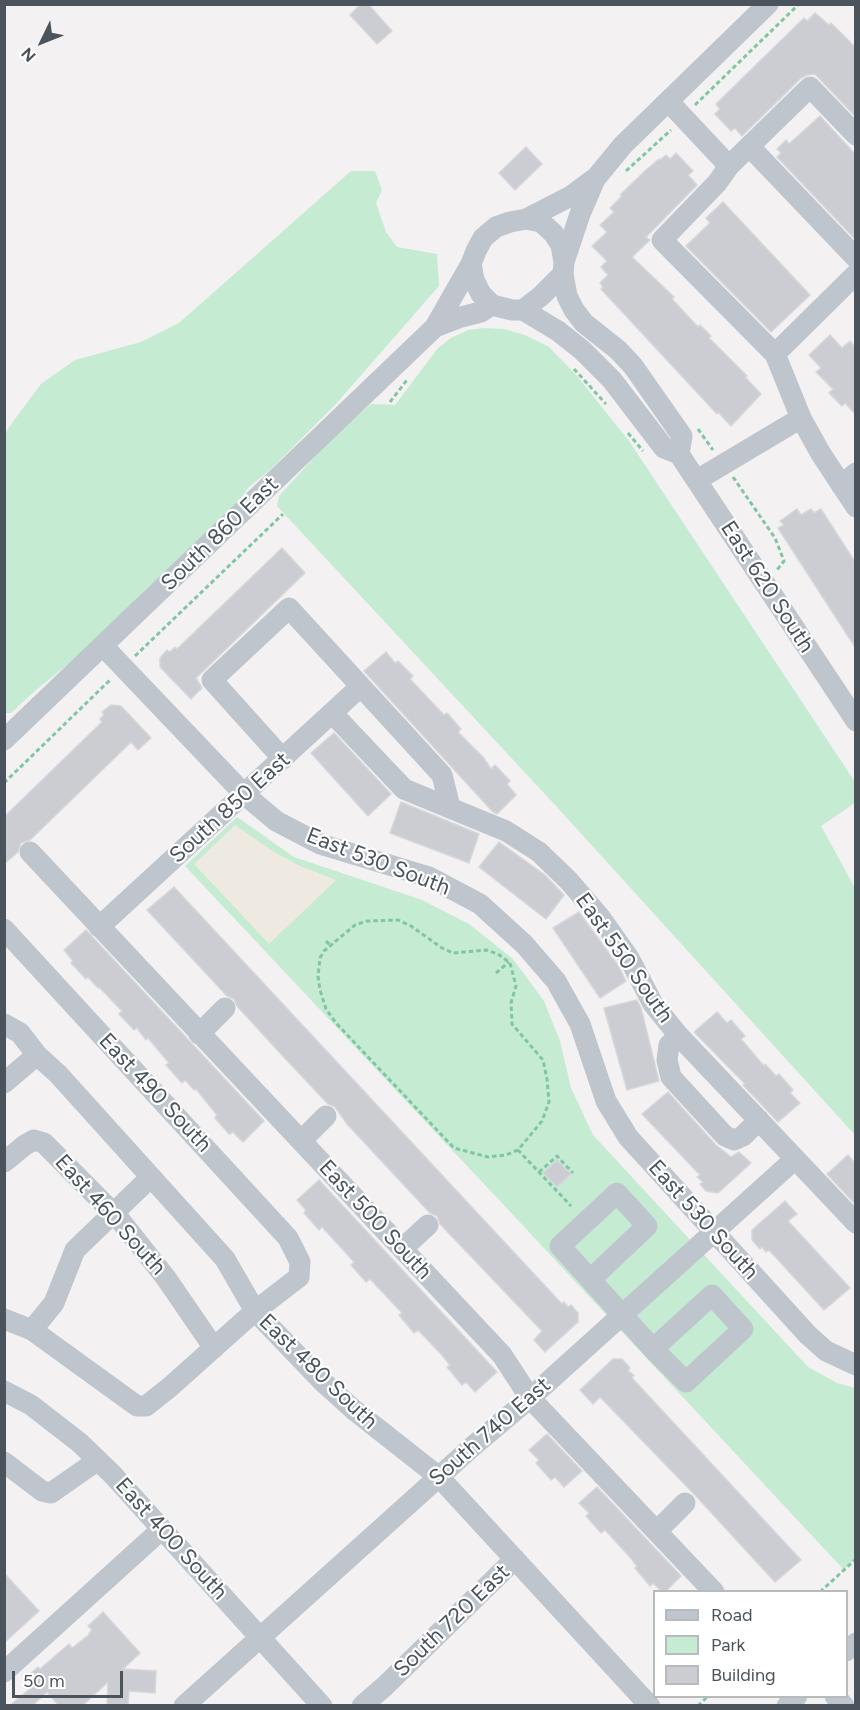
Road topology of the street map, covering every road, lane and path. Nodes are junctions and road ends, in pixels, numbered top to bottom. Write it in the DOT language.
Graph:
graph roads {
  1 [pos="768,4"];
  2 [pos="799,4"];
  3 [pos="669,102"];
  4 [pos="692,108"];
  5 [pos="668,133"];
  6 [pos="855,135"];
  7 [pos="749,146"];
  8 [pos="729,166"];
  9 [pos="620,177"];
  10 [pos="595,179"];
  11 [pos="526,219"];
  12 [pos="855,258"];
  13 [pos="471,264"];
  14 [pos="564,268"];
  15 [pos="855,274"];
  16 [pos="492,305"];
  17 [pos="523,310"];
  18 [pos="435,327"];
  19 [pos="775,354"];
  20 [pos="571,366"];
  21 [pos="411,375"];
  22 [pos="390,402"];
  23 [pos="610,409"];
  24 [pos="801,418"];
  25 [pos="697,427"];
  26 [pos="628,433"];
  27 [pos="712,449"];
  28 [pos="640,450"];
  29 [pos="679,454"];
  30 [pos="848,479"];
  31 [pos="697,480"];
  32 [pos="738,484"];
  33 [pos="855,507"];
  34 [pos="283,514"];
  35 [pos="784,561"];
  36 [pos="104,646"];
  37 [pos="134,657"];
  38 [pos="110,680"];
  39 [pos="360,687"];
  40 [pos="333,714"];
  41 [pos="855,721"];
  42 [pos="4,740"];
  43 [pos="283,759"];
  44 [pos="4,783"];
  45 [pos="244,794"];
  46 [pos="450,807"];
  47 [pos="30,852"];
  48 [pos="99,927"];
  49 [pos="4,929"];
  50 [pos="326,941"];
  51 [pos="331,946"];
  52 [pos="509,962"];
  53 [pos="496,973"];
  54 [pos="225,1008"];
  55 [pos="4,1024"];
  56 [pos="200,1034"];
  57 [pos="678,1036"];
  58 [pos="37,1055"];
  59 [pos="4,1083"];
  60 [pos="326,1116"];
  61 [pos="759,1120"];
  62 [pos="301,1141"];
  63 [pos="518,1150"];
  64 [pos="795,1159"];
  65 [pos="4,1162"];
  66 [pos="539,1172"];
  67 [pos="573,1173"];
  68 [pos="151,1177"];
  69 [pos="572,1206"];
  70 [pos="113,1213"];
  71 [pos="855,1223"];
  72 [pos="428,1225"];
  73 [pos="713,1231"];
  74 [pos="402,1249"];
  75 [pos="591,1280"];
  76 [pos="255,1311"];
  77 [pos="622,1314"];
  78 [pos="4,1319"];
  79 [pos="32,1330"];
  80 [pos="214,1348"];
  81 [pos="653,1349"];
  82 [pos="855,1365"];
  83 [pos="4,1390"];
  84 [pos="530,1398"];
  85 [pos="98,1460"];
  86 [pos="4,1462"];
  87 [pos="439,1477"];
  88 [pos="686,1503"];
  89 [pos="162,1529"];
  90 [pos="657,1531"];
  91 [pos="515,1559"];
  92 [pos="855,1559"];
  93 [pos="712,1590"];
  94 [pos="822,1590"];
  95 [pos="259,1638"];
  96 [pos="4,1672"];
  97 [pos="184,1706"];
  98 [pos="322,1706"];
  99 [pos="362,1706"];
  100 [pos="650,1706"];
  1 -- 3 [label="street"];
  2 -- 4 [label="path"];
  3 -- 8 [label="street"];
  3 -- 10 [label="street"];
  5 -- 9 [label="path"];
  6 -- 7 [label="street"];
  7 -- 8 [label="street"];
  7 -- 12 [label="street"];
  8 -- 19 [label="street"];
  10 -- 11 [label="street"];
  10 -- 14 [label="street"];
  11 -- 13 [label="street"];
  11 -- 14 [label="street"];
  13 -- 16 [label="street"];
  13 -- 18 [label="street, South 860 East"];
  14 -- 17 [label="street"];
  14 -- 29 [label="street, East 620 South"];
  15 -- 19 [label="street"];
  16 -- 17 [label="street"];
  16 -- 18 [label="street, South 860 East"];
  17 -- 29 [label="street, East 620 South"];
  18 -- 36 [label="street, South 860 East"];
  19 -- 24 [label="street"];
  20 -- 23 [label="path"];
  21 -- 22 [label="path"];
  24 -- 30 [label="street"];
  24 -- 31 [label="street"];
  25 -- 27 [label="path"];
  26 -- 28 [label="path"];
  29 -- 31 [label="street, East 620 South"];
  30 -- 33 [label="street"];
  31 -- 41 [label="street, East 620 South"];
  32 -- 35 [label="path"];
  34 -- 37 [label="path"];
  36 -- 42 [label="street, South 860 East"];
  36 -- 45 [label="street, East 530 South"];
  38 -- 44 [label="path"];
  39 -- 40 [label="street, South 850 East"];
  39 -- 43 [label="street"];
  39 -- 46 [label="street"];
  40 -- 43 [label="street, South 850 East"];
  40 -- 46 [label="street, East 550 South"];
  43 -- 45 [label="street, South 850 East"];
  45 -- 48 [label="street, South 850 East"];
  45 -- 73 [label="street, East 530 South"];
  46 -- 57 [label="street, East 550 South"];
  47 -- 48 [label="street, East 500 South"];
  48 -- 56 [label="street, East 500 South"];
  49 -- 76 [label="street, East 490 South"];
  50 -- 51 [label="path"];
  51 -- 52 [label="path"];
  51 -- 63 [label="path"];
  52 -- 53 [label="path"];
  52 -- 63 [label="path"];
  54 -- 56 [label="street"];
  55 -- 58 [label="street, East 480 South"];
  56 -- 62 [label="street, East 500 South"];
  57 -- 61 [label="street, East 550 South"];
  57 -- 61 [label="street"];
  58 -- 59 [label="street"];
  58 -- 68 [label="street, East 480 South"];
  60 -- 62 [label="street"];
  61 -- 64 [label="street, East 550 South"];
  62 -- 74 [label="street, East 500 South"];
  63 -- 66 [label="path"];
  64 -- 71 [label="street, East 550 South"];
  64 -- 73 [label="street, South 740 East"];
  65 -- 70 [label="street, East 460 South"];
  66 -- 67 [label="path"];
  66 -- 69 [label="path"];
  68 -- 70 [label="street"];
  68 -- 76 [label="street, East 480 South"];
  70 -- 79 [label="street"];
  70 -- 80 [label="street, East 460 South"];
  72 -- 74 [label="street"];
  73 -- 77 [label="street, South 740 East"];
  73 -- 82 [label="street, East 530 South"];
  74 -- 84 [label="street, East 500 South"];
  75 -- 77 [label="street"];
  76 -- 80 [label="street"];
  76 -- 87 [label="street, East 480 South"];
  77 -- 81 [label="street"];
  77 -- 84 [label="street, South 740 East"];
  78 -- 79 [label="street"];
  79 -- 80 [label="street"];
  83 -- 85 [label="street, East 400 South"];
  84 -- 87 [label="street, South 740 East"];
  84 -- 90 [label="street, East 500 South"];
  85 -- 86 [label="street"];
  85 -- 89 [label="street, East 400 South"];
  87 -- 91 [label="street, East 480 South"];
  87 -- 95 [label="street, South 740 East"];
  88 -- 90 [label="street"];
  89 -- 95 [label="street, East 400 South"];
  89 -- 96 [label="street"];
  90 -- 93 [label="street, East 500 South"];
  91 -- 99 [label="street, South 720 East"];
  91 -- 100 [label="street, East 480 South"];
  92 -- 94 [label="path"];
  95 -- 97 [label="street, South 740 East"];
  95 -- 98 [label="street, East 400 South"];
}
